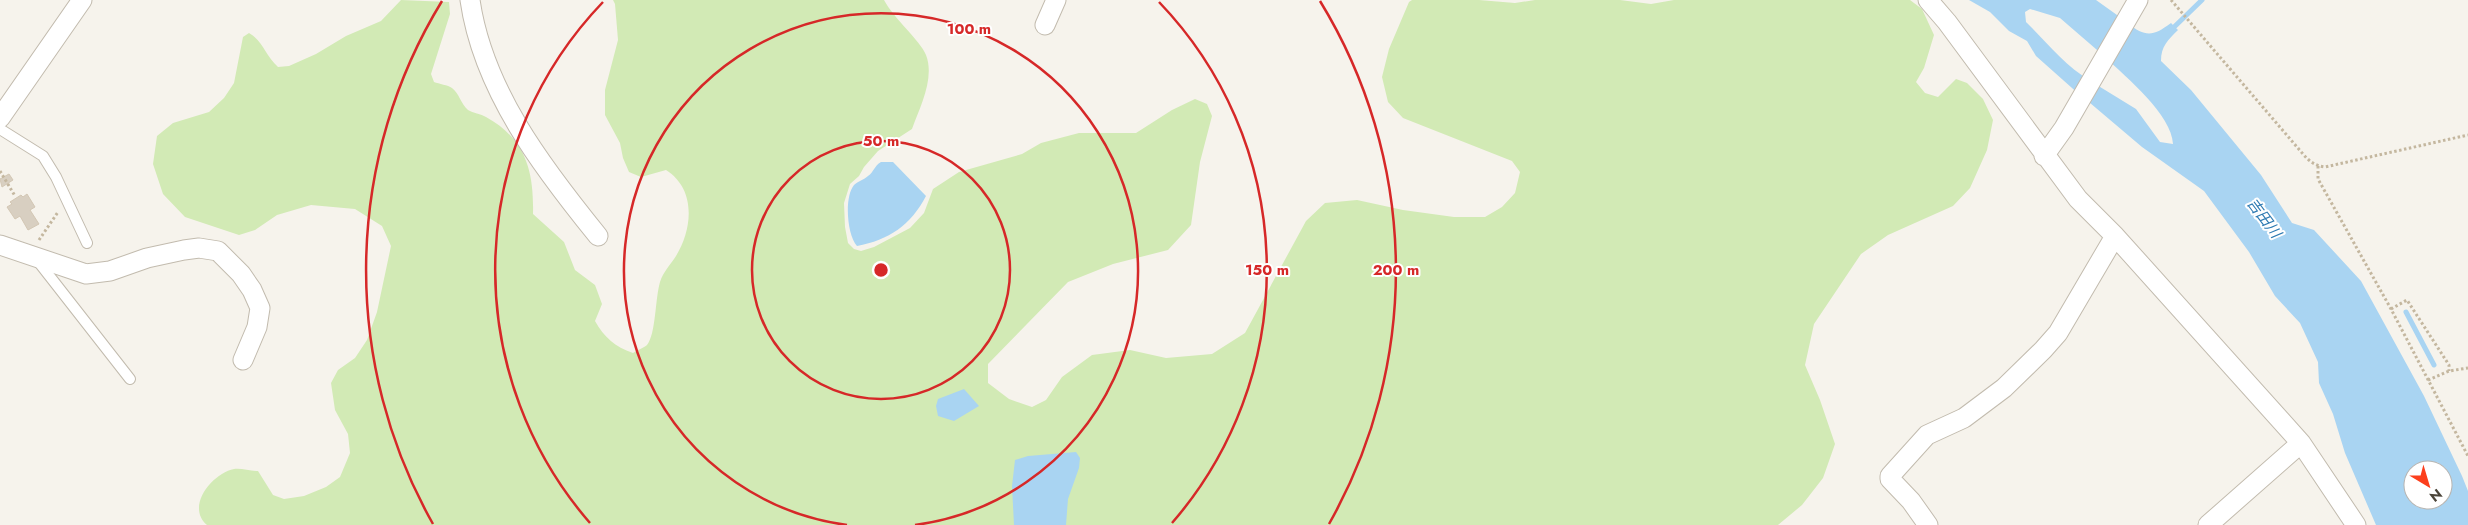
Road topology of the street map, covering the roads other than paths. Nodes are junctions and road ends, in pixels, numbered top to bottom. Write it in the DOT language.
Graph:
graph roads {
  1 [pos="82,0"];
  2 [pos="470,0"];
  3 [pos="1056,0"];
  4 [pos="1928,0"];
  5 [pos="2138,0"];
  6 [pos="1045,25"];
  7 [pos="0,118"];
  8 [pos="0,128"];
  9 [pos="2044,156"];
  10 [pos="598,236"];
  11 [pos="2115,236"];
  12 [pos="87,243"];
  13 [pos="0,245"];
  14 [pos="32,254"];
  15 [pos="243,360"];
  16 [pos="130,379"];
  17 [pos="2301,443"];
  18 [pos="1928,525"];
  19 [pos="2208,525"];
  20 [pos="2356,525"];
  1 -- 7 [label="street"];
  2 -- 10 [label="street"];
  3 -- 6 [label="street"];
  4 -- 9 [label="street"];
  5 -- 9 [label="street"];
  8 -- 12 [label="lane"];
  9 -- 11 [label="street"];
  11 -- 17 [label="street"];
  11 -- 18 [label="street"];
  13 -- 14 [label="street"];
  14 -- 15 [label="street"];
  14 -- 16 [label="lane"];
  17 -- 19 [label="street"];
  17 -- 20 [label="street"];
}
